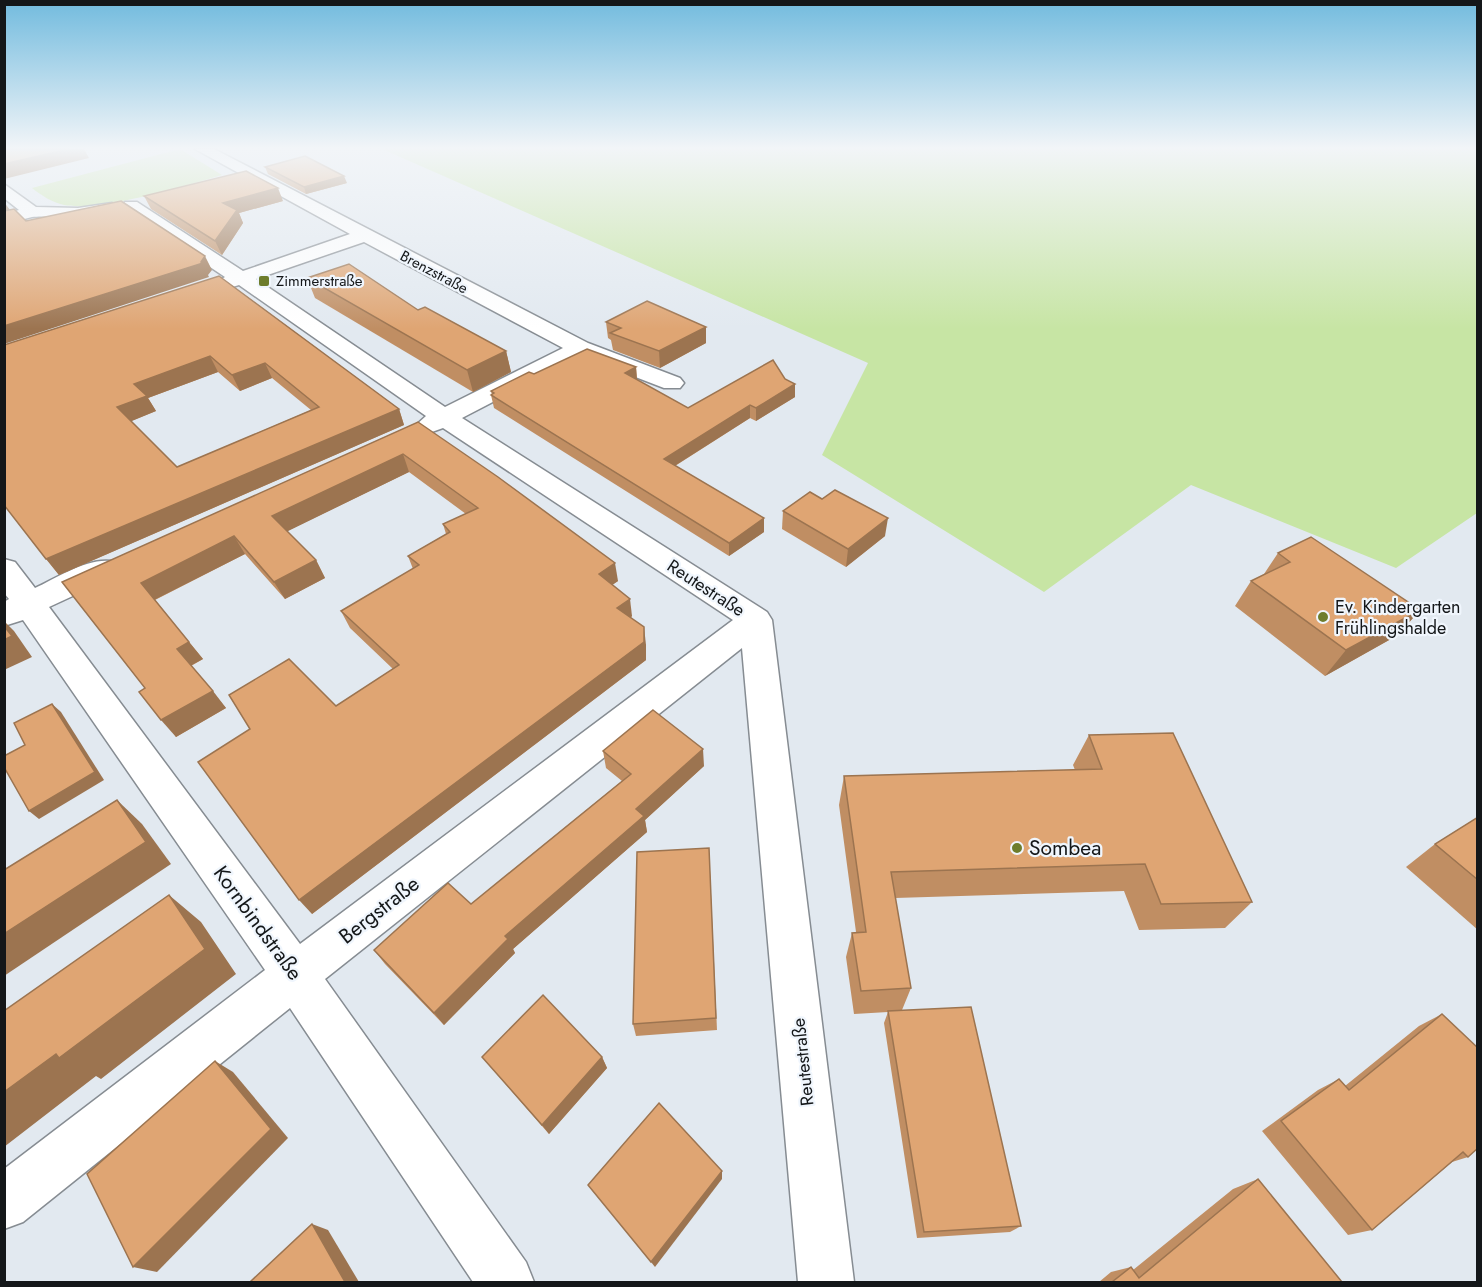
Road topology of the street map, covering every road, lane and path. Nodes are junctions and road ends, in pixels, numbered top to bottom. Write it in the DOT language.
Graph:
graph roads {
  1 [pos="28,209"];
  2 [pos="107,209"];
  3 [pos="135,209"];
  4 [pos="315,209"];
  5 [pos="32,212"];
  6 [pos="4,219"];
  7 [pos="365,235"];
  8 [pos="242,278"];
  9 [pos="208,289"];
  10 [pos="580,348"];
  11 [pos="672,383"];
  12 [pos="446,418"];
  13 [pos="403,437"];
  14 [pos="124,561"];
  15 [pos="4,569"];
  16 [pos="16,609"];
  17 [pos="756,621"];
  18 [pos="295,975"];
  19 [pos="4,1203"];
  20 [pos="506,1282"];
  21 [pos="826,1282"];
  1 -- 5 [label="street"];
  2 -- 5 [label="street"];
  3 -- 8 [label="street, Reutestraße"];
  4 -- 7 [label="street, Brenzstraße"];
  5 -- 6 [label="street"];
  7 -- 8 [label="street"];
  7 -- 10 [label="street, Brenzstraße"];
  8 -- 9 [label="street"];
  8 -- 12 [label="street, Reutestraße"];
  10 -- 11 [label="street, Brenzstraße"];
  10 -- 12 [label="street"];
  12 -- 13 [label="street"];
  12 -- 17 [label="street, Reutestraße"];
  14 -- 16 [label="street"];
  15 -- 16 [label="street, Kornbindstraße"];
  16 -- 18 [label="street, Kornbindstraße"];
  17 -- 18 [label="street, Bergstraße"];
  17 -- 21 [label="street, Reutestraße"];
  18 -- 19 [label="street, Bergstraße"];
  18 -- 20 [label="street, Kornbindstraße"];
}
